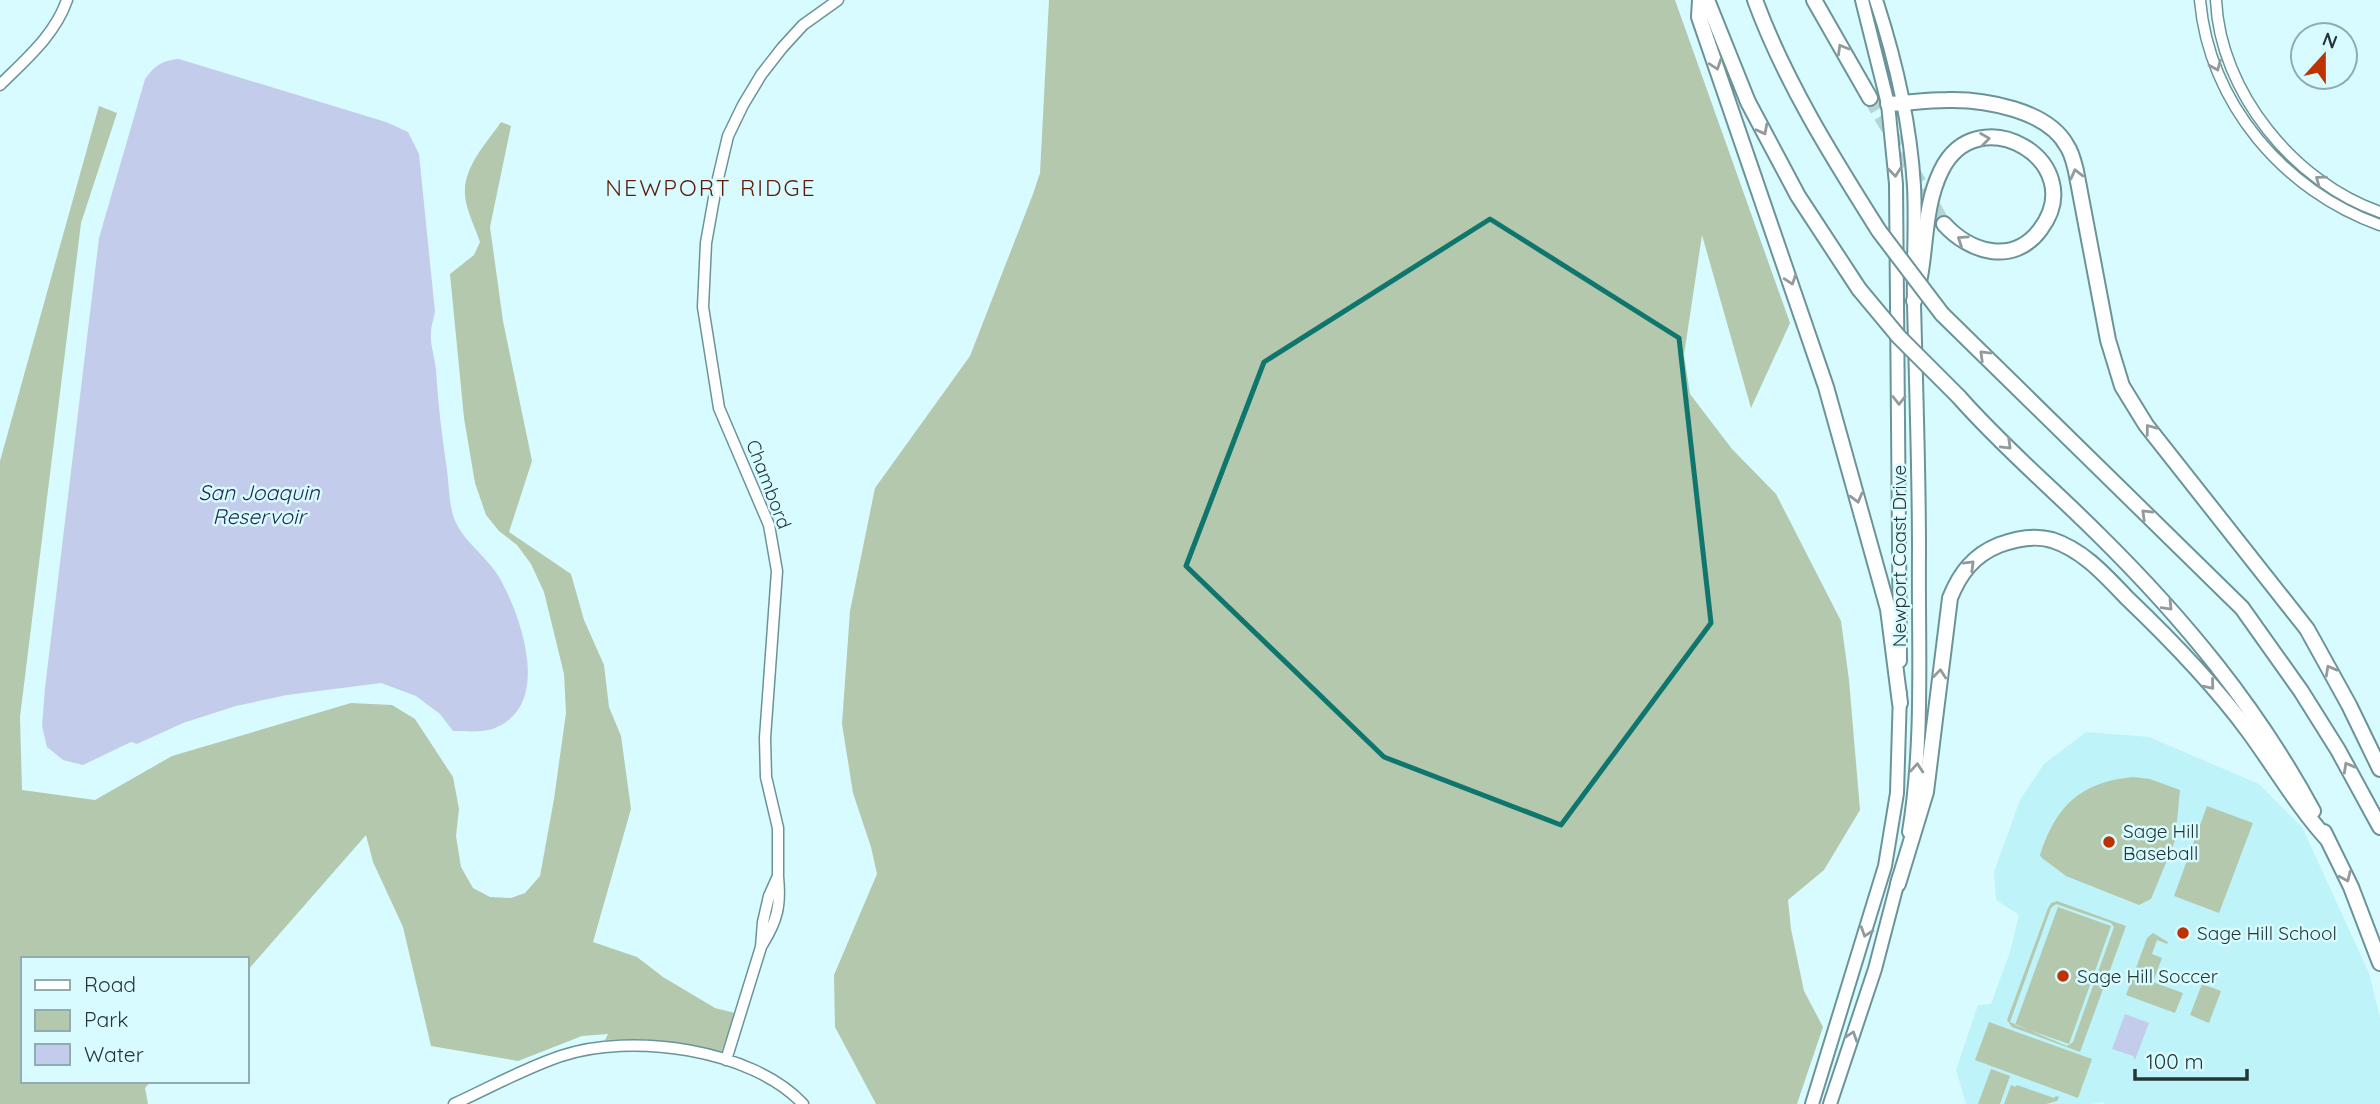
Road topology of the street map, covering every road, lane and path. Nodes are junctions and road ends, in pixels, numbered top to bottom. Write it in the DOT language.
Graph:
graph roads {
  1 [pos="67,0"];
  2 [pos="838,0"];
  3 [pos="1700,0"];
  4 [pos="1707,0"];
  5 [pos="1755,0"];
  6 [pos="1814,0"];
  7 [pos="1862,0"];
  8 [pos="1876,0"];
  9 [pos="2200,0"];
  10 [pos="2216,0"];
  11 [pos="0,85"];
  12 [pos="1870,98"];
  13 [pos="1905,103"];
  14 [pos="1888,104"];
  15 [pos="2380,212"];
  16 [pos="1944,224"];
  17 [pos="2380,225"];
  18 [pos="1914,301"];
  19 [pos="1900,704"];
  20 [pos="2380,769"];
  21 [pos="2380,828"];
  22 [pos="2328,840"];
  23 [pos="778,876"];
  24 [pos="1898,884"];
  25 [pos="767,905"];
  26 [pos="778,907"];
  27 [pos="761,947"];
  28 [pos="2380,963"];
  29 [pos="726,1060"];
  30 [pos="454,1104"];
  31 [pos="803,1104"];
  32 [pos="1812,1104"];
  33 [pos="1830,1104"];
  1 -- 11 [label="street"];
  2 -- 23 [label="street, Chambord"];
  3 -- 19 [label="highway, one-way"];
  4 -- 22 [label="highway, one-way, bridge"];
  21 -- 5 [label="highway, one-way, bridge"];
  12 -- 6 [label="highway, one-way"];
  7 -- 14 [label="main road, Newport Coast Drive"];
  8 -- 13 [label="main road, Newport Coast Drive"];
  9 -- 17 [label="street, one-way"];
  15 -- 10 [label="street, one-way"];
  13 -- 14 [label="highway"];
  13 -- 18 [label="main road, Newport Coast Drive"];
  20 -- 13 [label="highway, one-way"];
  14 -- 19 [label="main road, Newport Coast Drive, one-way"];
  18 -- 16 [label="highway, one-way"];
  24 -- 18 [label="main road, Newport Coast Drive, one-way"];
  19 -- 32 [label="main road, Newport Coast Drive, one-way"];
  24 -- 22 [label="highway, one-way"];
  22 -- 28 [label="highway, one-way"];
  23 -- 25 [label="street, Chambord"];
  23 -- 26 [label="street"];
  33 -- 24 [label="main road, Newport Coast Drive, one-way"];
  25 -- 26 [label="street"];
  25 -- 27 [label="street, Chambord"];
  26 -- 27 [label="street"];
  27 -- 29 [label="street, Chambord"];
  29 -- 30 [label="street"];
  29 -- 31 [label="street"];
}
